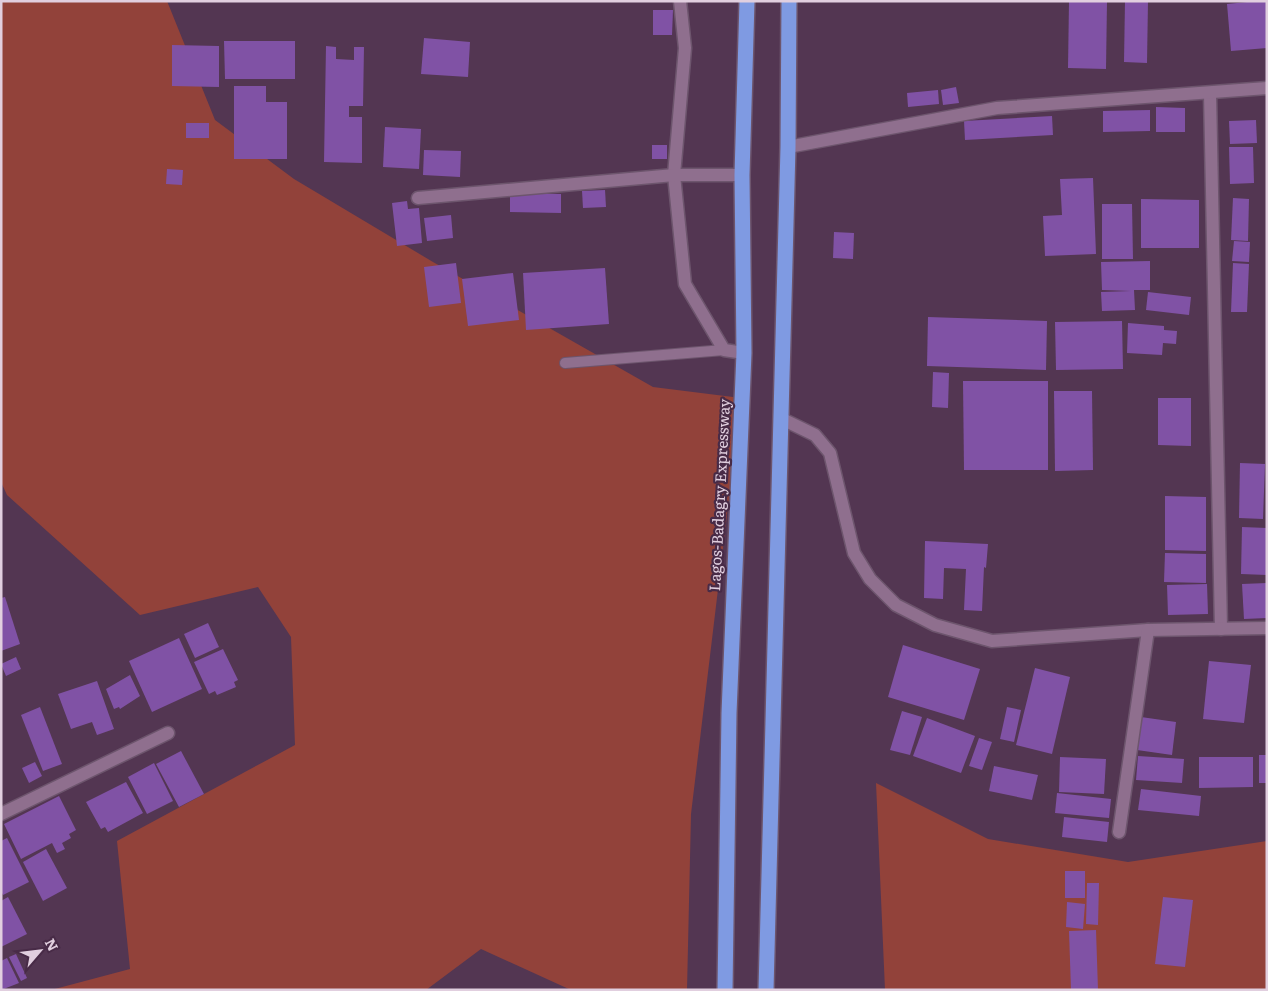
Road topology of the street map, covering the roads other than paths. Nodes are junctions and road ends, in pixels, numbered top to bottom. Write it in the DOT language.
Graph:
graph roads {
  1 [pos="680,1"];
  2 [pos="747,1"];
  3 [pos="789,1"];
  4 [pos="1267,88"];
  5 [pos="1210,94"];
  6 [pos="788,147"];
  7 [pos="674,175"];
  8 [pos="742,175"];
  9 [pos="418,198"];
  10 [pos="724,350"];
  11 [pos="744,353"];
  12 [pos="565,364"];
  13 [pos="780,418"];
  14 [pos="1221,628"];
  15 [pos="1267,628"];
  16 [pos="1148,630"];
  17 [pos="168,733"];
  18 [pos="1,814"];
  19 [pos="1119,832"];
  20 [pos="725,990"];
  21 [pos="766,990"];
  1 -- 7 [label="street"];
  2 -- 8 [label="highway, Lagos-Badagry Expressway"];
  3 -- 6 [label="highway"];
  4 -- 5 [label="street"];
  5 -- 6 [label="street"];
  5 -- 14 [label="street"];
  6 -- 13 [label="highway"];
  7 -- 8 [label="street"];
  7 -- 9 [label="street"];
  7 -- 10 [label="street"];
  8 -- 11 [label="highway, Lagos-Badagry Expressway"];
  10 -- 11 [label="street"];
  10 -- 12 [label="lane"];
  11 -- 20 [label="highway, Lagos-Badagry Expressway"];
  13 -- 16 [label="street"];
  13 -- 21 [label="highway"];
  14 -- 15 [label="street"];
  14 -- 16 [label="street"];
  16 -- 19 [label="street"];
  17 -- 18 [label="street"];
}
